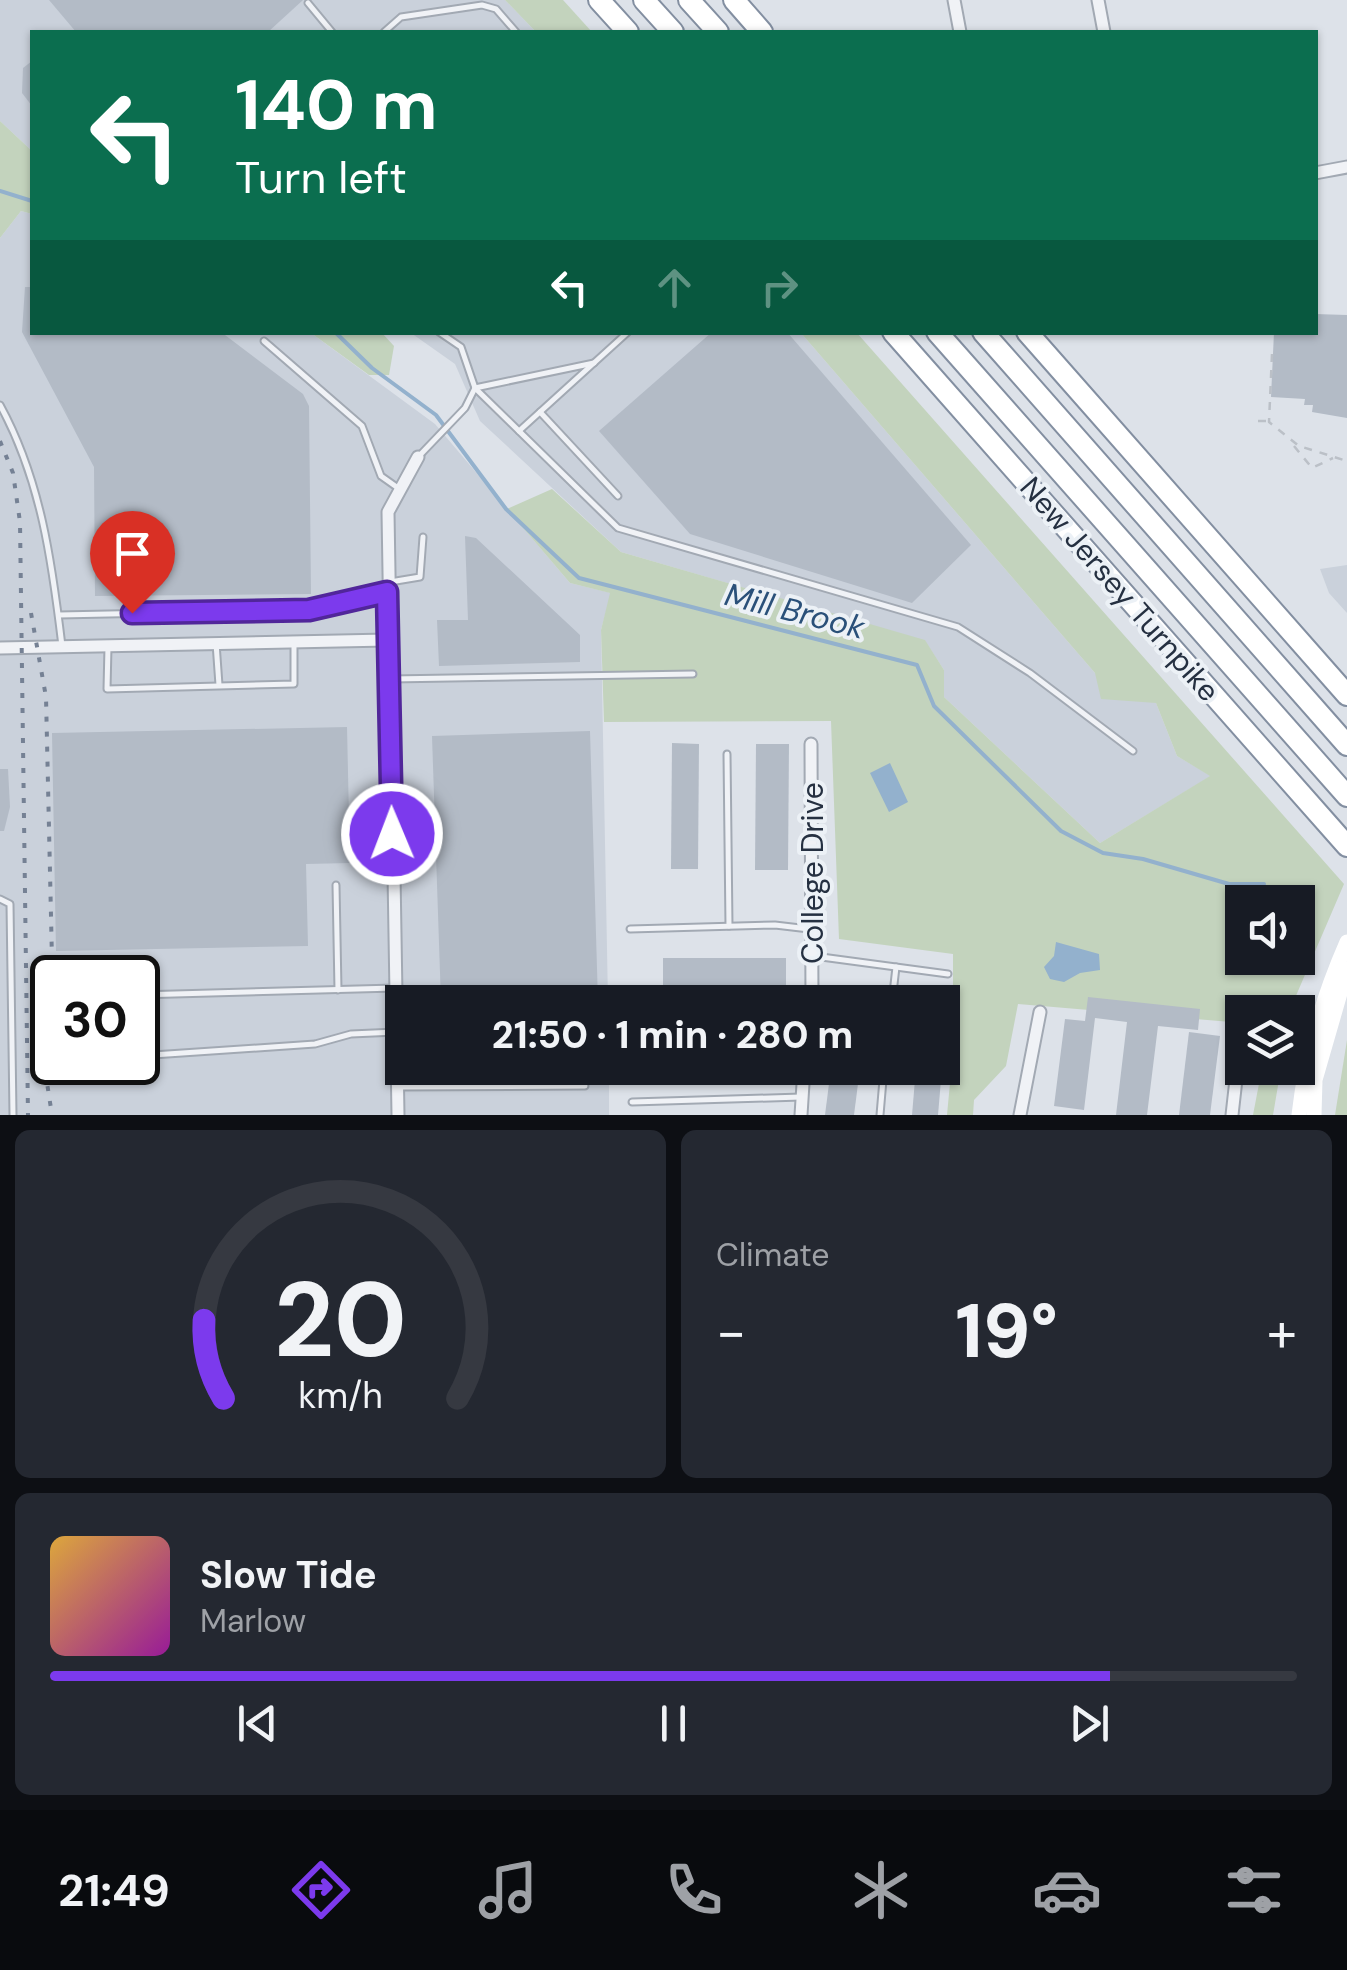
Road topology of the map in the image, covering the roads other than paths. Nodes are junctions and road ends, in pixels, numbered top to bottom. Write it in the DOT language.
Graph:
graph roads {
  1 [pos="599,0"];
  2 [pos="644,0"];
  3 [pos="734,0"];
  4 [pos="954,0"];
  5 [pos="1098,0"];
  6 [pos="694,2"];
  7 [pos="308,3"];
  8 [pos="330,30"];
  9 [pos="386,30"];
  10 [pos="514,30"];
  11 [pos="626,30"];
  12 [pos="668,30"];
  13 [pos="716,30"];
  14 [pos="760,30"];
  15 [pos="960,30"];
  16 [pos="1104,30"];
  17 [pos="1347,166"];
  18 [pos="1318,172"];
  19 [pos="444,335"];
  20 [pos="625,335"];
  21 [pos="896,335"];
  22 [pos="941,335"];
  23 [pos="986,335"];
  24 [pos="1030,335"];
  25 [pos="264,341"];
  26 [pos="594,363"];
  27 [pos="475,388"];
  28 [pos="0,406"];
  29 [pos="540,412"];
  30 [pos="519,432"];
  31 [pos="418,457"];
  32 [pos="398,488"];
  33 [pos="618,496"];
  34 [pos="423,537"];
  35 [pos="387,587"];
  36 [pos="58,615"];
  37 [pos="387,640"];
  38 [pos="294,642"];
  39 [pos="216,643"];
  40 [pos="108,645"];
  41 [pos="62,646"];
  42 [pos="0,648"];
  43 [pos="693,674"];
  44 [pos="388,679"];
  45 [pos="219,685"];
  46 [pos="1347,695"];
  47 [pos="812,744"];
  48 [pos="1347,745"];
  49 [pos="1134,751"];
  50 [pos="727,754"];
  51 [pos="1347,796"];
  52 [pos="1347,846"];
  53 [pos="336,885"];
  54 [pos="0,899"];
  55 [pos="729,926"];
  56 [pos="630,929"];
  57 [pos="812,930"];
  58 [pos="1347,942"];
  59 [pos="814,956"];
  60 [pos="896,966"];
  61 [pos="1347,968"];
  62 [pos="948,974"];
  63 [pos="395,985"];
  64 [pos="813,985"];
  65 [pos="894,985"];
  66 [pos="385,988"];
  67 [pos="338,990"];
  68 [pos="160,994"];
  69 [pos="1040,1012"];
  70 [pos="385,1032"];
  71 [pos="160,1055"];
  72 [pos="397,1085"];
  73 [pos="802,1085"];
  74 [pos="883,1085"];
  75 [pos="1235,1085"];
  76 [pos="586,1086"];
  77 [pos="397,1088"];
  78 [pos="800,1097"];
  79 [pos="632,1102"];
  80 [pos="13,1115"];
  81 [pos="398,1115"];
  82 [pos="801,1115"];
  83 [pos="880,1115"];
  84 [pos="1020,1115"];
  85 [pos="1232,1115"];
  86 [pos="1299,1115"];
  87 [pos="1314,1115"];
  1 -- 11 [label="highway"];
  2 -- 12 [label="highway"];
  3 -- 14 [label="highway"];
  4 -- 15 [label="street"];
  5 -- 16 [label="street"];
  6 -- 13 [label="highway"];
  7 -- 8 [label="lane"];
  9 -- 10 [label="lane"];
  17 -- 18 [label="street"];
  19 -- 27 [label="lane"];
  20 -- 26 [label="lane"];
  21 -- 52 [label="highway, New Jersey Turnpike"];
  22 -- 51 [label="highway, New Jersey Turnpike"];
  23 -- 48 [label="highway"];
  24 -- 46 [label="highway"];
  25 -- 32 [label="lane"];
  26 -- 27 [label="lane"];
  26 -- 29 [label="lane"];
  27 -- 30 [label="lane"];
  27 -- 31 [label="lane"];
  28 -- 36 [label="lane"];
  29 -- 30 [label="lane"];
  29 -- 33 [label="lane"];
  30 -- 49 [label="lane"];
  31 -- 32 [label="street"];
  32 -- 35 [label="street"];
  34 -- 35 [label="lane"];
  35 -- 36 [label="lane"];
  35 -- 37 [label="street"];
  36 -- 41 [label="lane"];
  37 -- 38 [label="street"];
  37 -- 44 [label="street"];
  38 -- 39 [label="street"];
  38 -- 45 [label="lane"];
  39 -- 40 [label="street"];
  39 -- 45 [label="lane"];
  40 -- 41 [label="street"];
  40 -- 45 [label="lane"];
  41 -- 42 [label="street"];
  43 -- 44 [label="lane"];
  44 -- 63 [label="street"];
  47 -- 57 [label="street, College Drive"];
  50 -- 55 [label="lane"];
  53 -- 67 [label="lane"];
  54 -- 80 [label="lane"];
  55 -- 56 [label="lane"];
  55 -- 57 [label="lane"];
  57 -- 59 [label="street, College Drive"];
  58 -- 86 [label="main road"];
  59 -- 60 [label="lane"];
  59 -- 64 [label="street, College Drive"];
  60 -- 62 [label="lane"];
  60 -- 65 [label="lane"];
  61 -- 87 [label="main road"];
  66 -- 67 [label="lane"];
  67 -- 68 [label="lane"];
  69 -- 84 [label="street"];
  70 -- 71 [label="lane"];
  72 -- 77 [label="street"];
  73 -- 78 [label="street"];
  74 -- 83 [label="lane"];
  75 -- 85 [label="street"];
  76 -- 77 [label="lane"];
  77 -- 81 [label="street"];
  78 -- 79 [label="lane"];
  78 -- 82 [label="street"];
}
